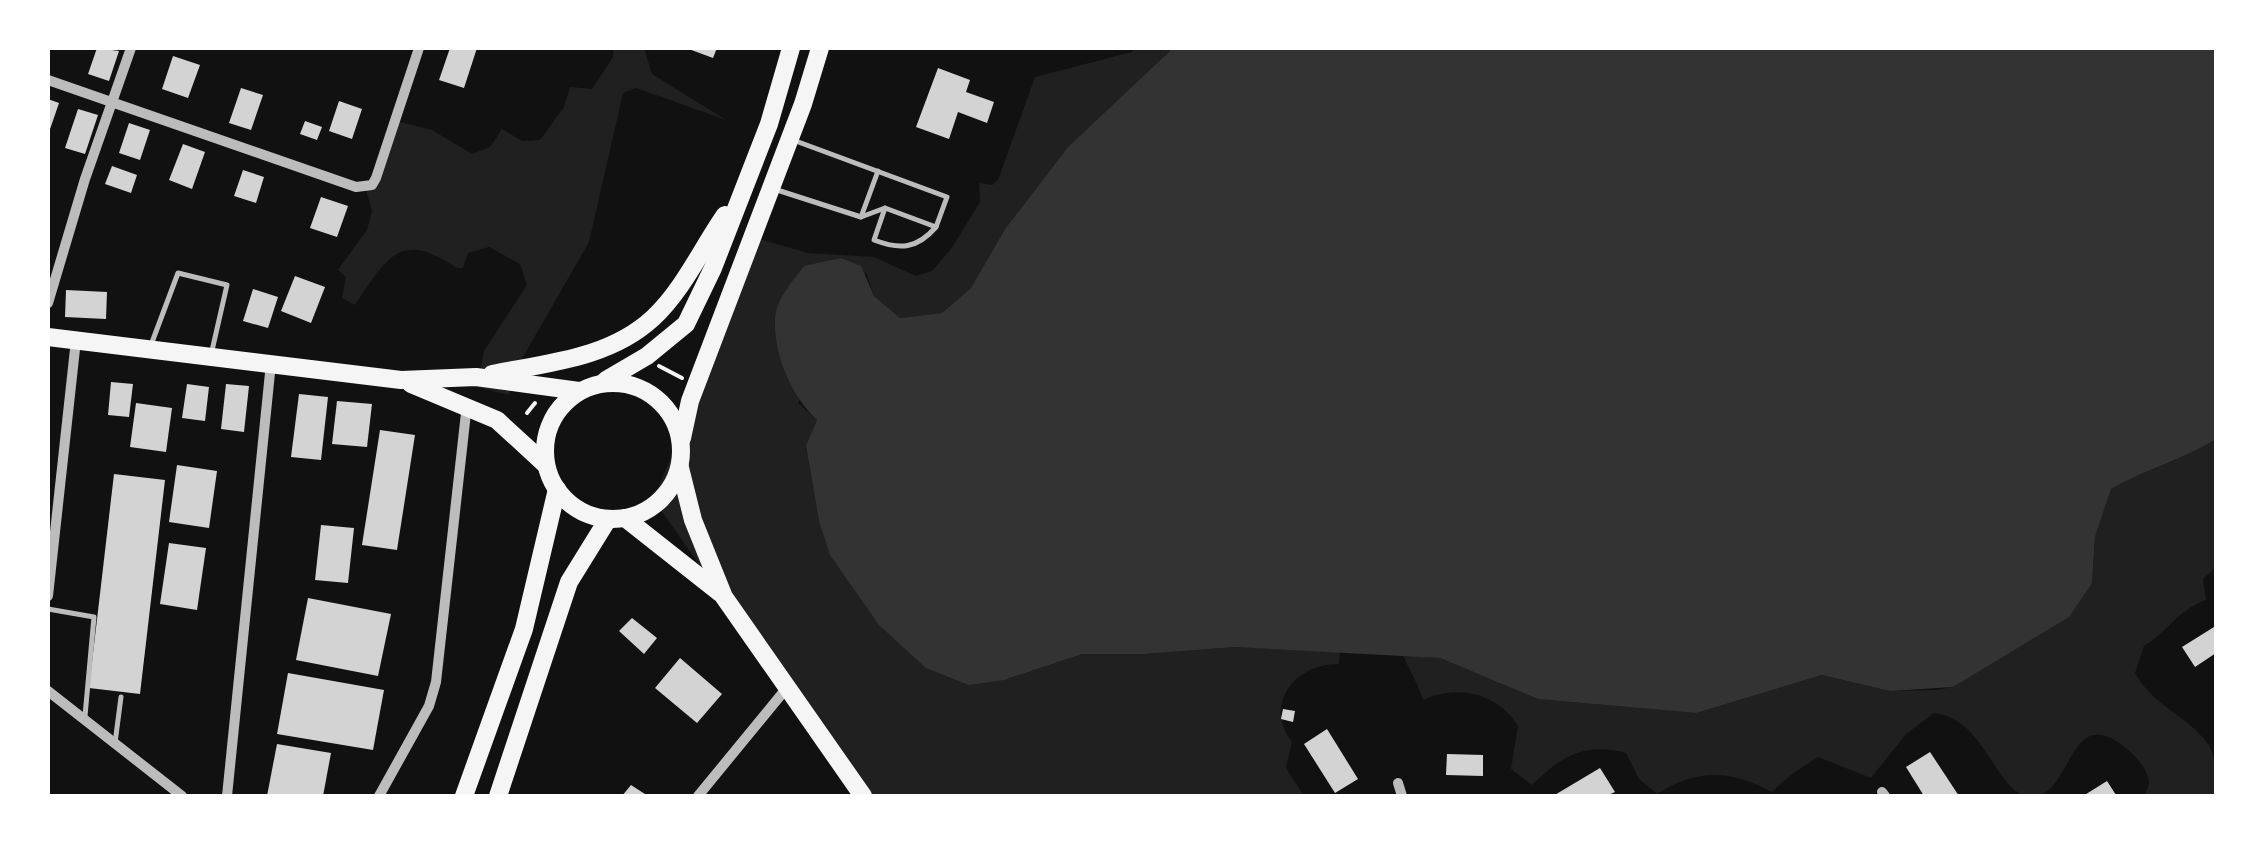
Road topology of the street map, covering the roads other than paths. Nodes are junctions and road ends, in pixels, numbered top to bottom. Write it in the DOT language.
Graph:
graph roads {
  1 [pos="131,48"];
  2 [pos="418,48"];
  3 [pos="790,48"];
  4 [pos="820,48"];
  5 [pos="48,80"];
  6 [pos="112,102"];
  7 [pos="790,139"];
  8 [pos="878,172"];
  9 [pos="771,188"];
  10 [pos="740,194"];
  11 [pos="885,208"];
  12 [pos="861,217"];
  13 [pos="936,227"];
  14 [pos="48,303"];
  15 [pos="48,337"];
  16 [pos="76,340"];
  17 [pos="150,350"];
  18 [pos="210,358"];
  19 [pos="271,363"];
  20 [pos="476,377"];
  21 [pos="401,380"];
  22 [pos="602,383"];
  23 [pos="579,391"];
  24 [pos="467,404"];
  25 [pos="682,441"];
  26 [pos="546,465"];
  27 [pos="680,468"];
  28 [pos="556,490"];
  29 [pos="617,519"];
  30 [pos="48,596"];
  31 [pos="724,597"];
  32 [pos="48,608"];
  33 [pos="785,690"];
  34 [pos="48,691"];
  35 [pos="121,697"];
  36 [pos="85,720"];
  37 [pos="115,744"];
  38 [pos="1398,782"];
  39 [pos="182,796"];
  40 [pos="227,796"];
  41 [pos="379,796"];
  42 [pos="464,796"];
  43 [pos="498,796"];
  44 [pos="698,796"];
  45 [pos="863,796"];
  46 [pos="1402,796"];
  1 -- 6 [label="street"];
  2 -- 6 [label="street"];
  3 -- 10 [label="main road"];
  4 -- 7 [label="main road"];
  5 -- 6 [label="street"];
  6 -- 14 [label="street"];
  7 -- 8 [label="lane"];
  7 -- 9 [label="main road"];
  8 -- 12 [label="lane"];
  8 -- 13 [label="lane"];
  9 -- 12 [label="lane"];
  9 -- 25 [label="main road"];
  10 -- 20 [label="main road"];
  10 -- 22 [label="main road"];
  11 -- 12 [label="lane"];
  11 -- 13 [label="lane"];
  11 -- 13 [label="lane"];
  15 -- 16 [label="main road"];
  16 -- 17 [label="main road"];
  16 -- 30 [label="street"];
  17 -- 18 [label="main road"];
  17 -- 18 [label="lane"];
  18 -- 19 [label="main road"];
  19 -- 21 [label="main road"];
  19 -- 40 [label="street"];
  20 -- 21 [label="main road"];
  20 -- 23 [label="main road"];
  21 -- 24 [label="main road"];
  22 -- 23 [label="main road"];
  22 -- 25 [label="main road"];
  23 -- 26 [label="main road"];
  24 -- 26 [label="main road"];
  24 -- 41 [label="street"];
  25 -- 27 [label="main road"];
  26 -- 28 [label="main road"];
  27 -- 29 [label="main road"];
  27 -- 31 [label="main road"];
  28 -- 29 [label="main road"];
  28 -- 42 [label="main road"];
  29 -- 31 [label="main road"];
  29 -- 43 [label="main road"];
  31 -- 33 [label="main road"];
  32 -- 36 [label="lane"];
  33 -- 44 [label="street"];
  33 -- 45 [label="main road"];
  34 -- 36 [label="street"];
  35 -- 37 [label="lane"];
  36 -- 37 [label="street"];
  37 -- 39 [label="street"];
  38 -- 46 [label="street"];
}
